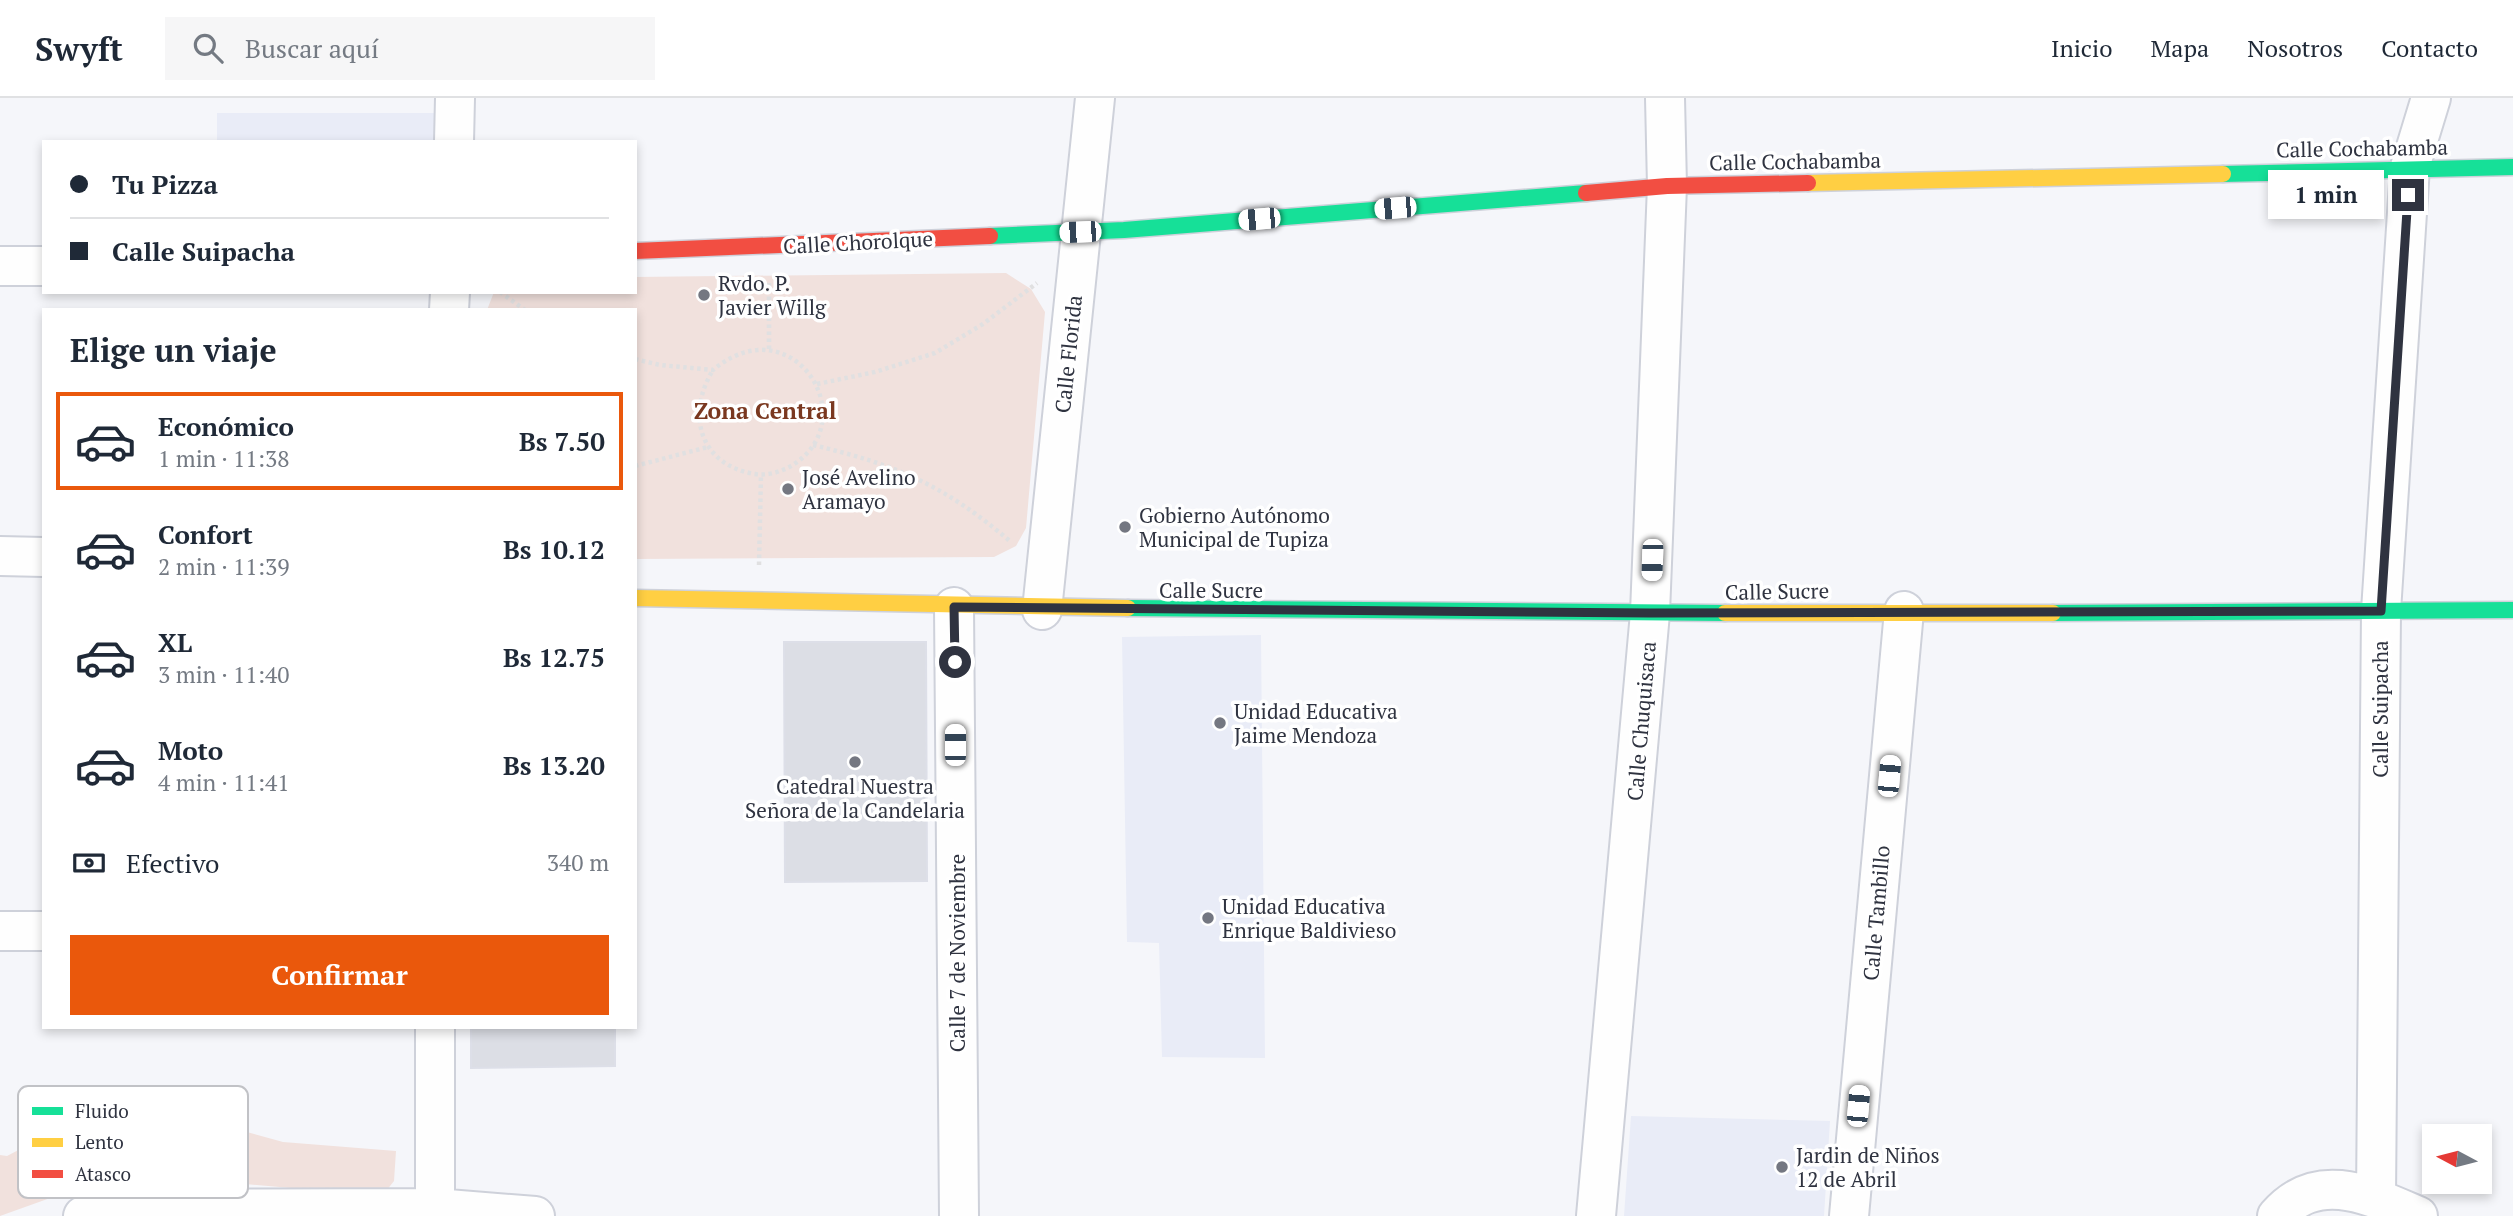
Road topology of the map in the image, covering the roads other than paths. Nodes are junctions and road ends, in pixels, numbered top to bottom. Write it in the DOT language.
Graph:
graph roads {
  1 [pos="455,98"];
  2 [pos="1095,98"];
  3 [pos="1665,98"];
  4 [pos="2431,98"];
  5 [pos="454,140"];
  6 [pos="2410,167"];
  7 [pos="2513,167"];
  8 [pos="1667,186"];
  9 [pos="1080,232"];
  10 [pos="637,251"];
  11 [pos="42,265"];
  12 [pos="0,266"];
  13 [pos="0,556"];
  14 [pos="42,557"];
  15 [pos="637,598"];
  16 [pos="954,607"];
  17 [pos="1042,610"];
  18 [pos="2513,610"];
  19 [pos="1904,611"];
  20 [pos="2381,611"];
  21 [pos="1650,613"];
  22 [pos="0,931"];
  23 [pos="42,931"];
  24 [pos="435,1029"];
  25 [pos="2376,1198"];
  26 [pos="435,1208"];
  27 [pos="83,1216"];
  28 [pos="535,1216"];
  29 [pos="959,1216"];
  30 [pos="1596,1216"];
  31 [pos="1849,1216"];
  32 [pos="2277,1216"];
  33 [pos="2418,1216"];
  1 -- 5 [label="street"];
  2 -- 9 [label="street, Calle Florida"];
  3 -- 8 [label="street, Calle Chuquisaca"];
  4 -- 6 [label="street, Calle Suipacha"];
  6 -- 7 [label="street, Calle Cochabamba"];
  6 -- 8 [label="street, Calle Cochabamba"];
  6 -- 20 [label="street, Calle Suipacha"];
  8 -- 9 [label="street, Calle Cochabamba"];
  8 -- 21 [label="street, Calle Chuquisaca"];
  9 -- 10 [label="street, Calle Chorolque"];
  9 -- 17 [label="street, Calle Florida"];
  11 -- 12 [label="street"];
  13 -- 14 [label="street"];
  15 -- 16 [label="street, Calle Sucre"];
  16 -- 17 [label="street, Calle Sucre"];
  16 -- 29 [label="street, Calle 7 de Noviembre"];
  17 -- 21 [label="street, Calle Sucre"];
  18 -- 20 [label="street, Calle Sucre"];
  19 -- 20 [label="street, Calle Sucre"];
  19 -- 21 [label="street, Calle Sucre"];
  19 -- 31 [label="street, Calle Tambillo"];
  20 -- 25 [label="street, Calle Suipacha"];
  21 -- 30 [label="street, Calle Chuquisaca"];
  22 -- 23 [label="street"];
  24 -- 26 [label="street"];
  25 -- 32 [label="street"];
  25 -- 33 [label="street"];
  26 -- 27 [label="street"];
  26 -- 28 [label="street"];
}
